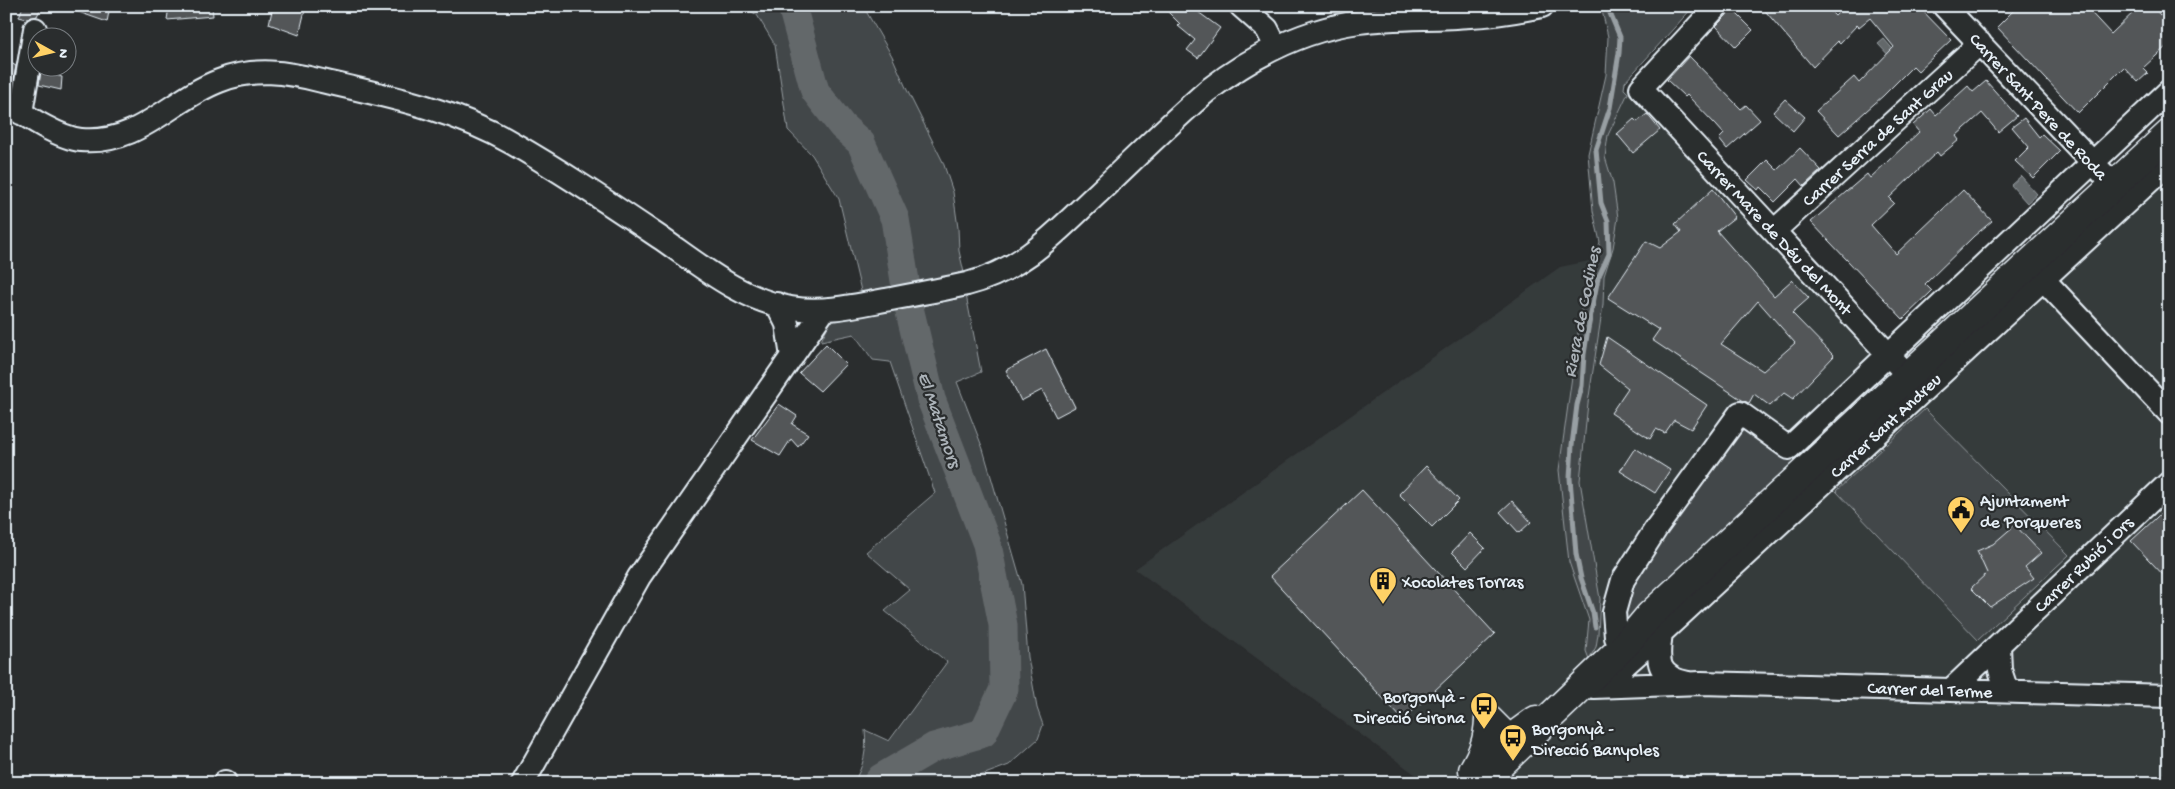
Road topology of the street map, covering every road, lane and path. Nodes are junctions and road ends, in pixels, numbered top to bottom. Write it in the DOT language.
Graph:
graph roads {
  1 [pos="1241,6"];
  2 [pos="1542,6"];
  3 [pos="1717,6"];
  4 [pos="1944,6"];
  5 [pos="1980,43"];
  6 [pos="1276,47"];
  7 [pos="28,53"];
  8 [pos="2169,92"];
  9 [pos="11,112"];
  10 [pos="2169,134"];
  11 [pos="2093,163"];
  12 [pos="2169,163"];
  13 [pos="2114,185"];
  14 [pos="1774,231"];
  15 [pos="2043,278"];
  16 [pos="777,304"];
  17 [pos="834,309"];
  18 [pos="1889,355"];
  19 [pos="792,357"];
  20 [pos="1908,376"];
  21 [pos="2169,413"];
  22 [pos="2169,483"];
  23 [pos="1655,624"];
  24 [pos="1616,637"];
  25 [pos="1999,646"];
  26 [pos="1692,683"];
  27 [pos="1589,688"];
  28 [pos="1951,690"];
  29 [pos="2007,691"];
  30 [pos="2169,696"];
  31 [pos="1501,732"];
  32 [pos="1467,780"];
  33 [pos="523,783"];
  1 -- 6 [label="street"];
  2 -- 6 [label="street"];
  3 -- 14 [label="street, Carrer Mare de Déu del Mont"];
  4 -- 5 [label="street, Carrer Sant Pere de Roda"];
  5 -- 11 [label="street, Carrer Sant Pere de Roda"];
  5 -- 14 [label="street, Carrer Serra de Sant Grau"];
  6 -- 17 [label="street"];
  7 -- 9 [label="street"];
  8 -- 11 [label="street"];
  9 -- 16 [label="street"];
  10 -- 13 [label="main road"];
  11 -- 13 [label="street, Carrer Sant Pere de Roda"];
  11 -- 18 [label="street"];
  12 -- 15 [label="street, Carrer Sant Andreu"];
  13 -- 20 [label="main road"];
  14 -- 18 [label="street, Carrer Mare de Déu del Mont"];
  15 -- 21 [label="street"];
  15 -- 23 [label="street, Carrer Sant Andreu"];
  16 -- 17 [label="street"];
  16 -- 19 [label="street"];
  17 -- 19 [label="street"];
  18 -- 20 [label="street, Carrer Mare de Déu del Mont"];
  18 -- 24 [label="street"];
  19 -- 33 [label="street"];
  20 -- 23 [label="main road"];
  22 -- 25 [label="street, Carrer Rubió i Ors"];
  23 -- 24 [label="main road"];
  23 -- 26 [label="street"];
  23 -- 27 [label="main road"];
  24 -- 31 [label="main road"];
  25 -- 28 [label="street, Carrer Rubió i Ors"];
  25 -- 29 [label="street"];
  26 -- 27 [label="street"];
  26 -- 28 [label="street, Carrer del Terme"];
  27 -- 31 [label="main road"];
  27 -- 32 [label="main road"];
  28 -- 29 [label="street, Carrer del Terme"];
  29 -- 30 [label="street, Carrer del Terme"];
  31 -- 32 [label="main road"];
}
